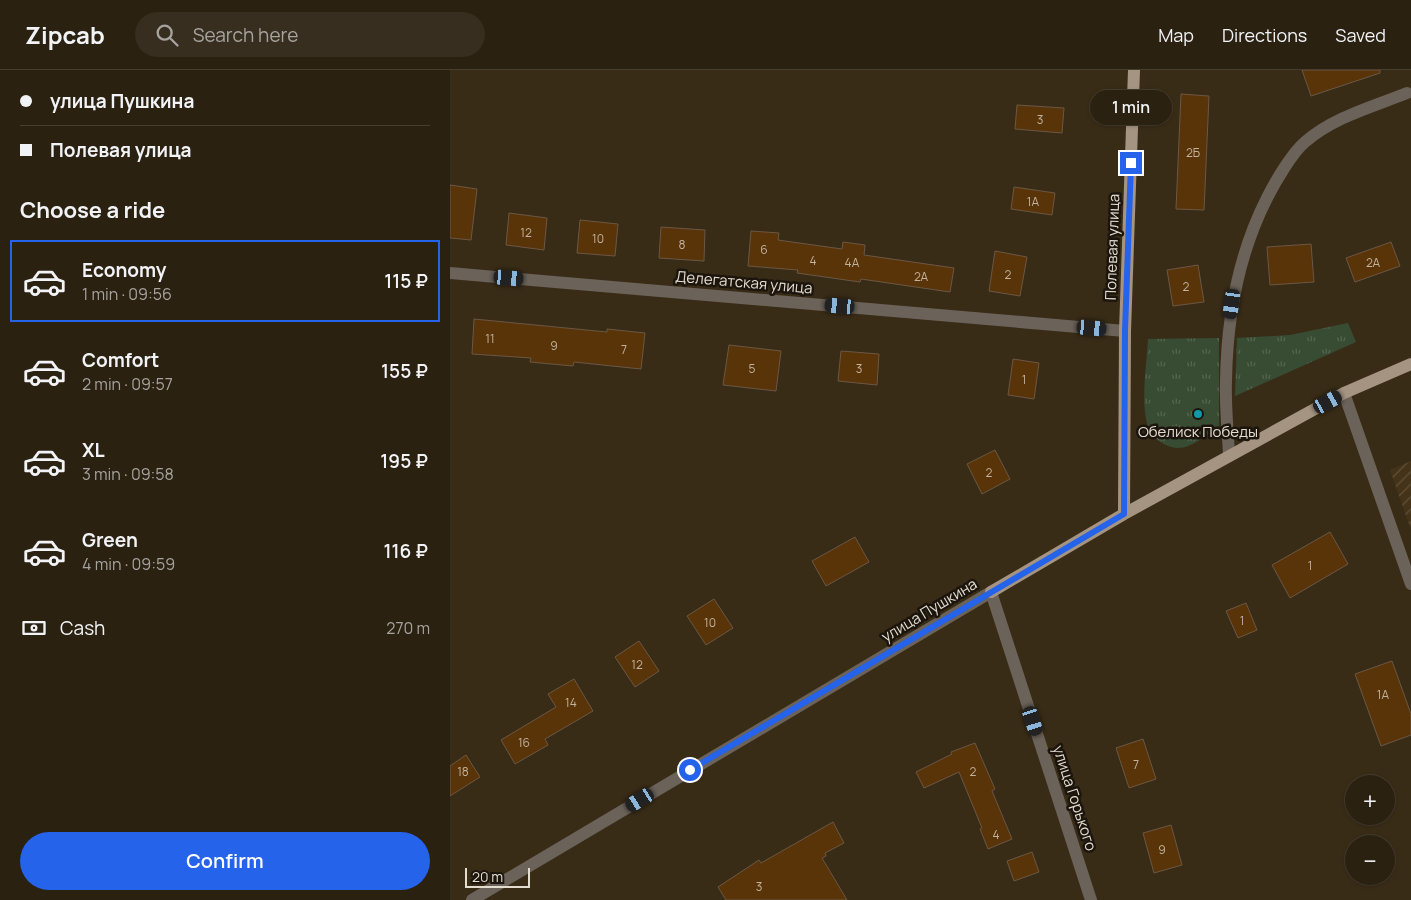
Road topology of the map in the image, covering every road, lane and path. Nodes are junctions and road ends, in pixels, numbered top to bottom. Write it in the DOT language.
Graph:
graph roads {
  1 [pos="1134,70"];
  2 [pos="1407,93"];
  3 [pos="450,273"];
  4 [pos="1125,331"];
  5 [pos="1411,364"];
  6 [pos="1344,393"];
  7 [pos="1229,456"];
  8 [pos="1124,514"];
  9 [pos="1411,584"];
  10 [pos="991,592"];
  11 [pos="472,900"];
  12 [pos="1091,900"];
  1 -- 4 [label="main road, Полевая улица"];
  2 -- 7 [label="street"];
  3 -- 4 [label="street, Делегатская улица"];
  4 -- 8 [label="main road, Полевая улица"];
  5 -- 6 [label="main road, улица Пушкина"];
  6 -- 7 [label="main road, улица Пушкина"];
  6 -- 9 [label="street"];
  7 -- 8 [label="main road, улица Пушкина"];
  8 -- 10 [label="main road, улица Пушкина"];
  10 -- 11 [label="street, улица Пушкина"];
  10 -- 12 [label="street, улица Горького"];
}
